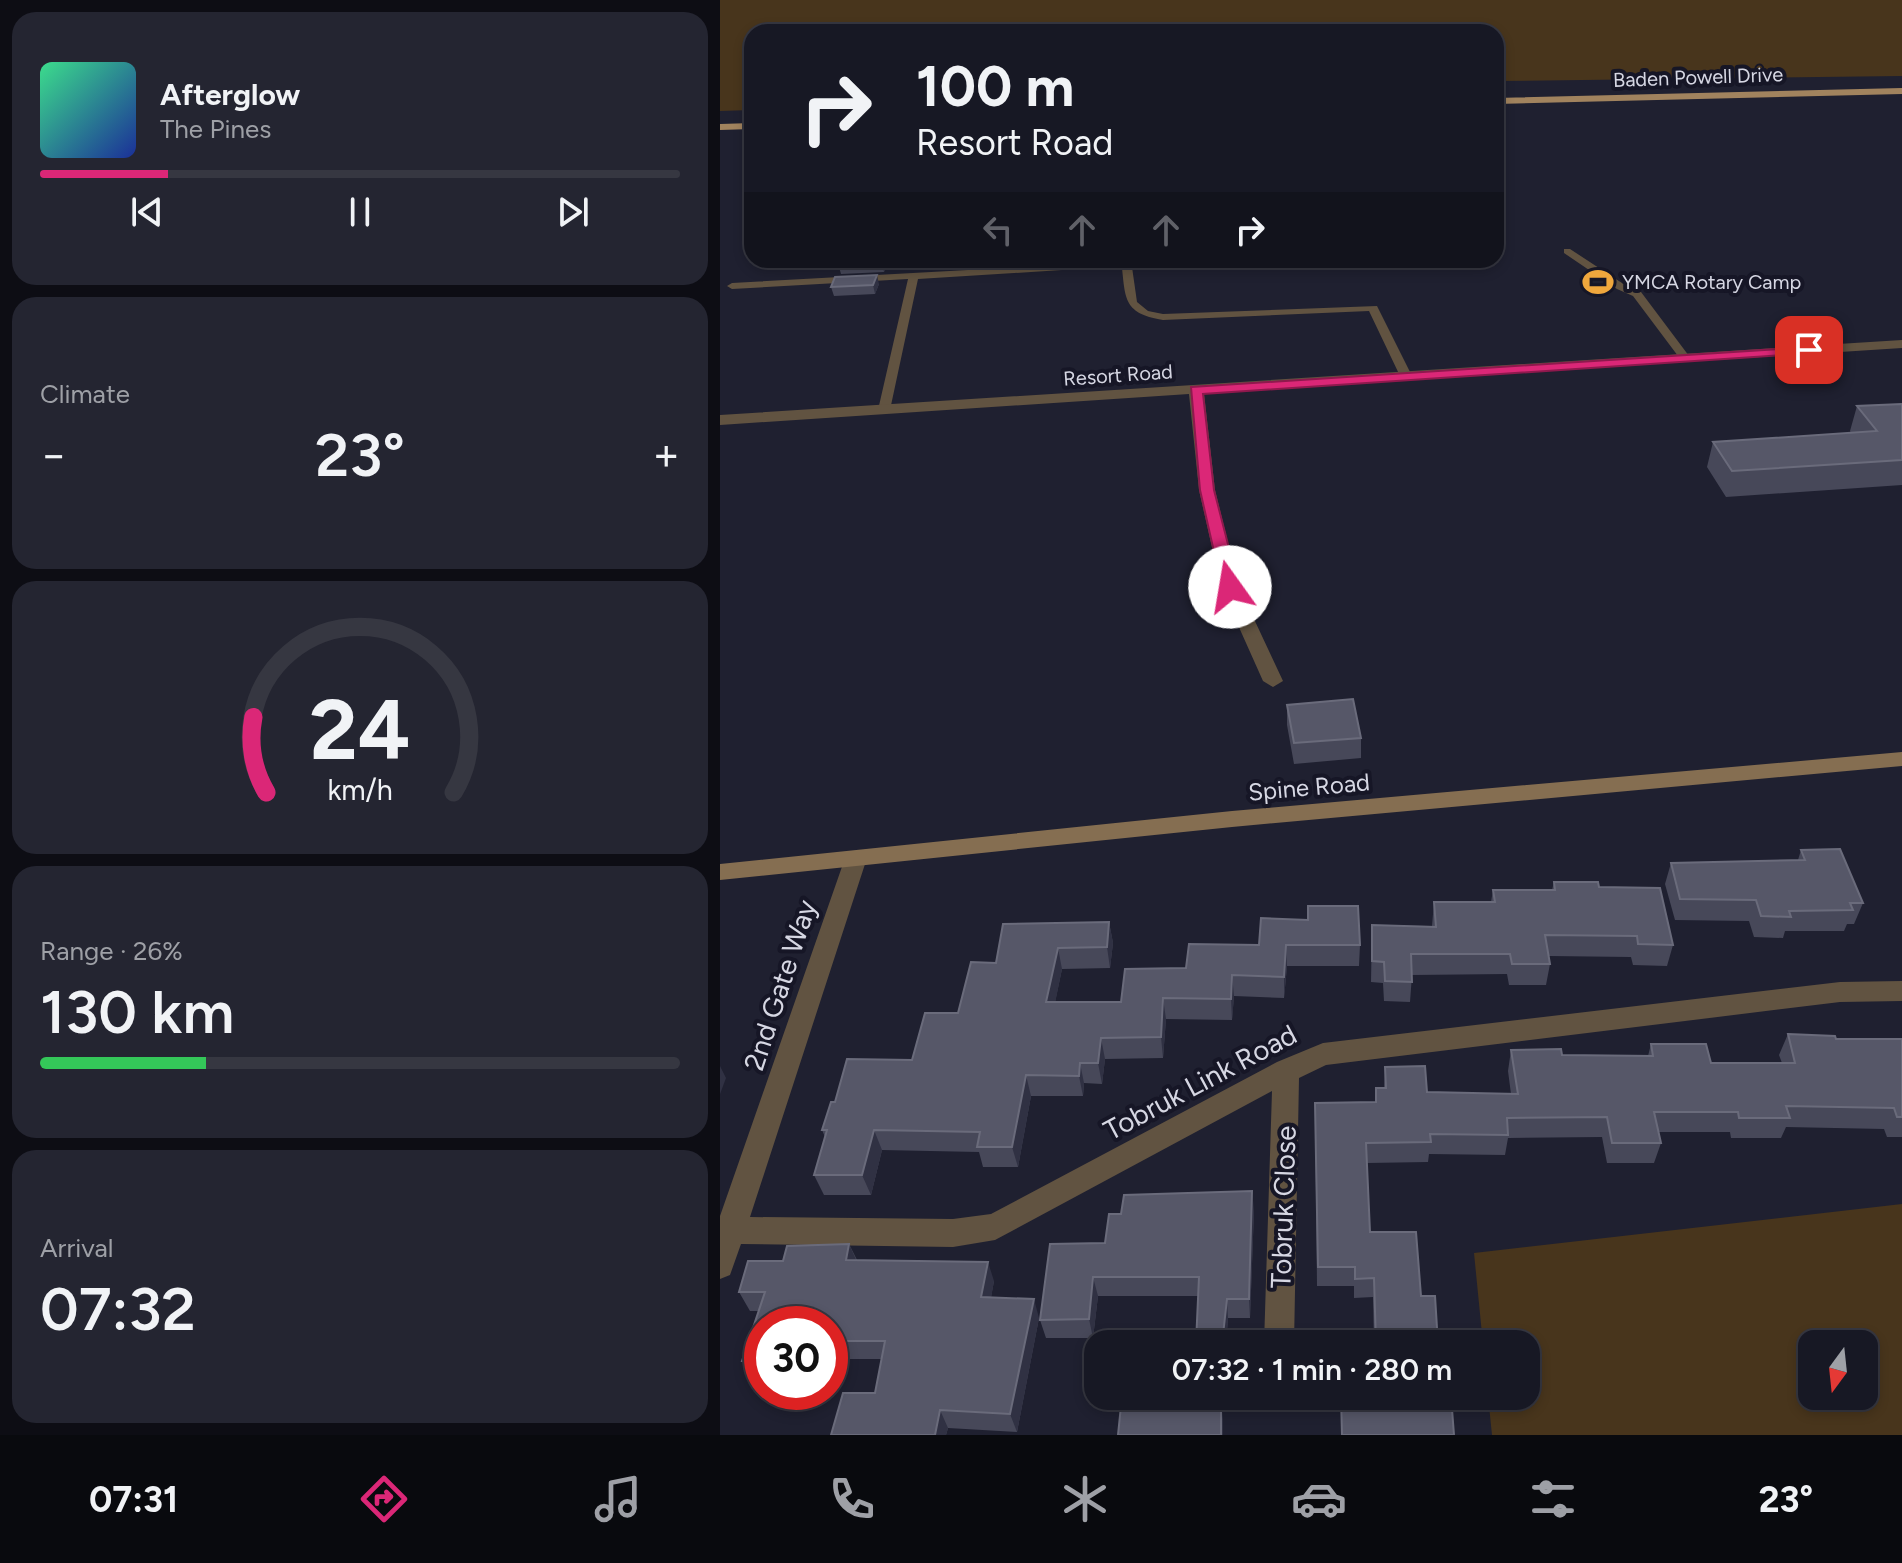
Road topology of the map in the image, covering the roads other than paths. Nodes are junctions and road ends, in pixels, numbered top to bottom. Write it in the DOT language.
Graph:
graph roads {
  1 [pos="1902,91"];
  2 [pos="1504,101"];
  3 [pos="744,126"];
  4 [pos="720,127"];
  5 [pos="1567,251"];
  6 [pos="1058,268"];
  7 [pos="1127,268"];
  8 [pos="914,276"];
  9 [pos="732,286"];
  10 [pos="1902,344"];
  11 [pos="1685,358"];
  12 [pos="1406,376"];
  13 [pos="1196,390"];
  14 [pos="884,410"];
  15 [pos="720,420"];
  16 [pos="1273,681"];
  17 [pos="1902,759"];
  18 [pos="855,861"];
  19 [pos="720,872"];
  20 [pos="1902,991"];
  21 [pos="1286,1070"];
  22 [pos="726,1231"];
  23 [pos="720,1265"];
  24 [pos="1279,1330"];
  1 -- 2 [label="main road, Baden Powell Drive"];
  3 -- 4 [label="main road"];
  5 -- 11 [label="lane"];
  6 -- 8 [label="lane"];
  7 -- 12 [label="lane"];
  8 -- 9 [label="lane"];
  8 -- 14 [label="lane"];
  10 -- 11 [label="street, Resort Road"];
  11 -- 12 [label="street, Resort Road"];
  12 -- 13 [label="street, Resort Road"];
  13 -- 14 [label="street, Resort Road"];
  13 -- 16 [label="street"];
  14 -- 15 [label="street, Resort Road"];
  17 -- 18 [label="main road, Spine Road"];
  18 -- 19 [label="main road, Spine Road"];
  18 -- 22 [label="street, 2nd Gate Way"];
  20 -- 21 [label="street, Tobruk Link Road"];
  21 -- 22 [label="street, Tobruk Link Road"];
  21 -- 24 [label="street, Tobruk Close"];
  22 -- 23 [label="street, 2nd Gate Way"];
}
